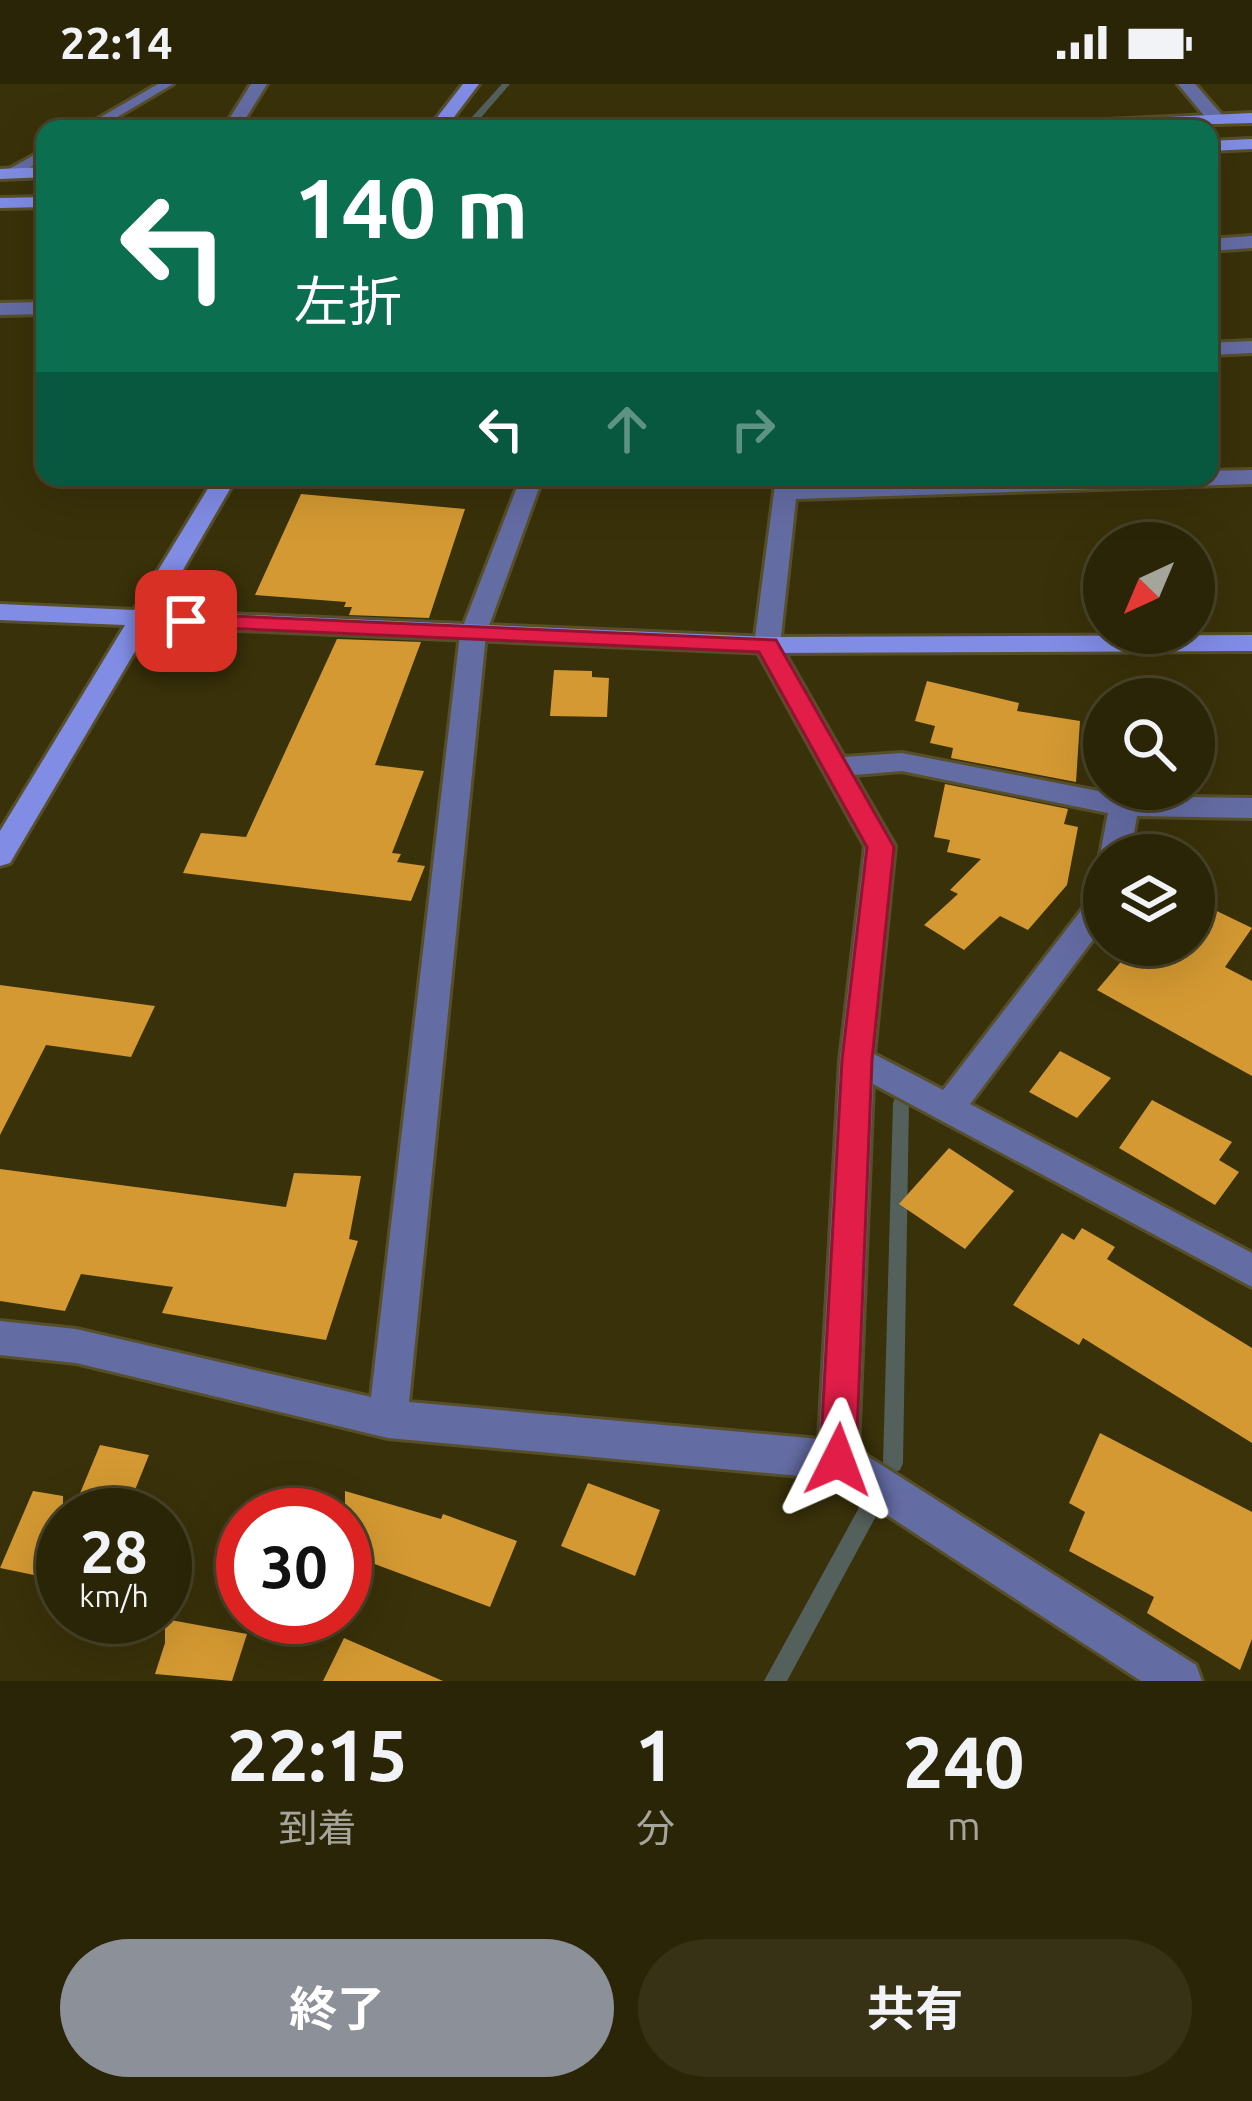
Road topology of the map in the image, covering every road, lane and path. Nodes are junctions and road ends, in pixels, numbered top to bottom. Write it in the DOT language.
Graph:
graph roads {
  1 [pos="166,84"];
  2 [pos="260,84"];
  3 [pos="471,84"];
  4 [pos="1186,84"];
  5 [pos="1252,118"];
  6 [pos="103,120"];
  7 [pos="237,120"];
  8 [pos="443,120"];
  9 [pos="1217,120"];
  10 [pos="1242,144"];
  11 [pos="36,158"];
  12 [pos="1252,169"];
  13 [pos="36,172"];
  14 [pos="4,174"];
  15 [pos="36,202"];
  16 [pos="0,203"];
  17 [pos="1252,242"];
  18 [pos="1218,244"];
  19 [pos="36,308"];
  20 [pos="0,309"];
  21 [pos="1252,347"];
  22 [pos="1218,349"];
  23 [pos="1252,477"];
  24 [pos="1218,478"];
  25 [pos="221,486"];
  26 [pos="529,486"];
  27 [pos="785,486"];
  28 [pos="0,612"];
  29 [pos="141,619"];
  30 [pos="472,634"];
  31 [pos="1252,643"];
  32 [pos="767,645"];
  33 [pos="837,767"];
  34 [pos="1083,798"];
  35 [pos="1215,807"];
  36 [pos="1252,808"];
  37 [pos="0,856"];
  38 [pos="1083,930"];
  39 [pos="857,1060"];
  40 [pos="950,1106"];
  41 [pos="1250,1266"];
  42 [pos="0,1339"];
  43 [pos="388,1420"];
  44 [pos="838,1460"];
  45 [pos="1180,1681"];
  1 -- 6 [label="lane"];
  2 -- 7 [label="street"];
  3 -- 8 [label="street"];
  4 -- 9 [label="street"];
  5 -- 9 [label="street"];
  10 -- 12 [label="street"];
  11 -- 14 [label="lane"];
  13 -- 14 [label="street"];
  15 -- 16 [label="street"];
  17 -- 18 [label="street"];
  19 -- 20 [label="street"];
  21 -- 22 [label="street"];
  23 -- 24 [label="street"];
  25 -- 29 [label="street"];
  26 -- 30 [label="street"];
  27 -- 32 [label="street"];
  28 -- 29 [label="street"];
  29 -- 30 [label="street"];
  29 -- 37 [label="street"];
  30 -- 32 [label="street"];
  30 -- 43 [label="street"];
  31 -- 32 [label="street"];
  32 -- 33 [label="street"];
  33 -- 34 [label="street"];
  33 -- 39 [label="street"];
  35 -- 36 [label="street"];
  38 -- 40 [label="street"];
  39 -- 40 [label="street"];
  39 -- 44 [label="street"];
  40 -- 41 [label="street"];
  42 -- 43 [label="street"];
  43 -- 44 [label="street"];
  44 -- 45 [label="street"];
}
